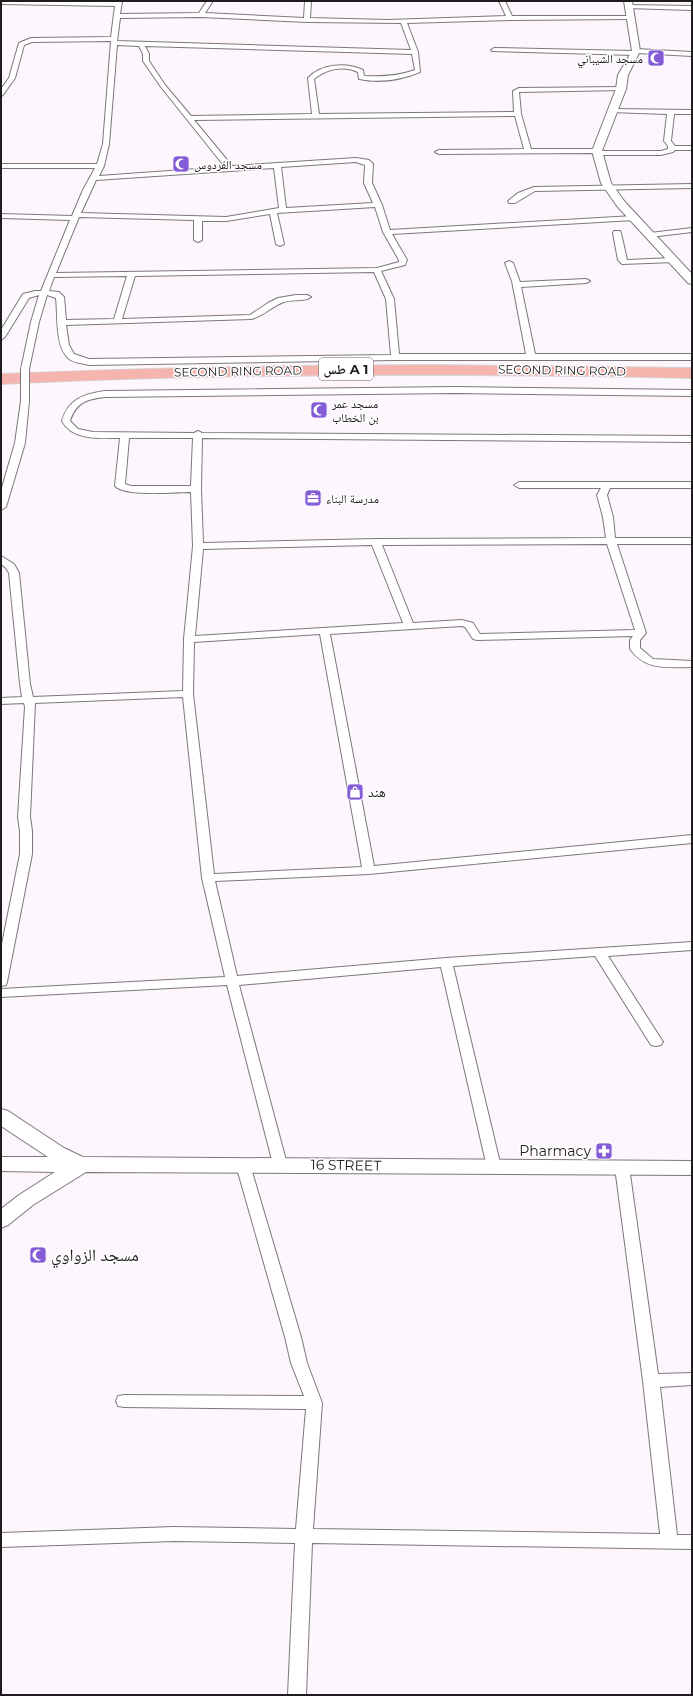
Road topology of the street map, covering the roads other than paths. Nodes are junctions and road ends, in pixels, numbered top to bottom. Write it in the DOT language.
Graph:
graph roads {
  1 [pos="210,1"];
  2 [pos="308,1"];
  3 [pos="502,1"];
  4 [pos="1,2"];
  5 [pos="12,2"];
  6 [pos="119,3"];
  7 [pos="629,4"];
  8 [pos="692,8"];
  9 [pos="202,15"];
  10 [pos="118,16"];
  11 [pos="630,17"];
  12 [pos="510,18"];
  13 [pos="307,20"];
  14 [pos="404,22"];
  15 [pos="114,41"];
  16 [pos="141,44"];
  17 [pos="494,50"];
  18 [pos="415,52"];
  19 [pos="635,52"];
  20 [pos="692,54"];
  21 [pos="620,89"];
  22 [pos="1,94"];
  23 [pos="612,111"];
  24 [pos="672,112"];
  25 [pos="692,112"];
  26 [pos="518,114"];
  27 [pos="316,116"];
  28 [pos="188,118"];
  29 [pos="672,148"];
  30 [pos="692,148"];
  31 [pos="439,152"];
  32 [pos="528,152"];
  33 [pos="597,152"];
  34 [pos="1,166"];
  35 [pos="100,166"];
  36 [pos="277,166"];
  37 [pos="230,169"];
  38 [pos="94,178"];
  39 [pos="692,186"];
  40 [pos="610,188"];
  41 [pos="512,201"];
  42 [pos="378,204"];
  43 [pos="282,210"];
  44 [pos="273,212"];
  45 [pos="1,216"];
  46 [pos="76,216"];
  47 [pos="198,218"];
  48 [pos="634,218"];
  49 [pos="692,230"];
  50 [pos="387,232"];
  51 [pos="616,234"];
  52 [pos="650,235"];
  53 [pos="198,240"];
  54 [pos="280,244"];
  55 [pos="674,260"];
  56 [pos="509,263"];
  57 [pos="377,270"];
  58 [pos="132,273"];
  59 [pos="51,275"];
  60 [pos="586,280"];
  61 [pos="692,281"];
  62 [pos="517,285"];
  63 [pos="43,293"];
  64 [pos="307,297"];
  65 [pos="117,322"];
  66 [pos="5,323"];
  67 [pos="61,323"];
  68 [pos="1,337"];
  69 [pos="395,357"];
  70 [pos="531,357"];
  71 [pos="692,357"];
  72 [pos="692,372"];
  73 [pos="1,379"];
  74 [pos="692,381"];
  75 [pos="1,388"];
  76 [pos="692,393"];
  77 [pos="198,434"];
  78 [pos="126,435"];
  79 [pos="692,439"];
  80 [pos="607,484"];
  81 [pos="519,485"];
  82 [pos="692,485"];
  83 [pos="196,489"];
  84 [pos="1,507"];
  85 [pos="692,541"];
  86 [pos="376,542"];
  87 [pos="611,542"];
  88 [pos="198,546"];
  89 [pos="1,559"];
  90 [pos="410,626"];
  91 [pos="324,630"];
  92 [pos="641,633"];
  93 [pos="189,639"];
  94 [pos="692,664"];
  95 [pos="188,694"];
  96 [pos="28,699"];
  97 [pos="1,701"];
  98 [pos="692,839"];
  99 [pos="369,870"];
  100 [pos="208,878"];
  101 [pos="692,946"];
  102 [pos="599,952"];
  103 [pos="3,954"];
  104 [pos="446,962"];
  105 [pos="232,981"];
  106 [pos="1,982"];
  107 [pos="1,993"];
  108 [pos="656,1042"];
  109 [pos="1,1116"];
  110 [pos="1,1164"];
  111 [pos="280,1164"];
  112 [pos="81,1165"];
  113 [pos="243,1165"];
  114 [pos="494,1167"];
  115 [pos="622,1167"];
  116 [pos="692,1168"];
  117 [pos="1,1220"];
  118 [pos="692,1379"];
  119 [pos="651,1381"];
  120 [pos="124,1401"];
  121 [pos="314,1403"];
  122 [pos="304,1534"];
  123 [pos="1,1540"];
  124 [pos="669,1541"];
  125 [pos="692,1542"];
  126 [pos="297,1695"];
  1 -- 9 [label="street"];
  2 -- 13 [label="street"];
  3 -- 12 [label="street"];
  4 -- 5 [label="street"];
  5 -- 6 [label="street"];
  6 -- 10 [label="street"];
  7 -- 8 [label="street"];
  7 -- 11 [label="street"];
  9 -- 10 [label="street"];
  9 -- 13 [label="street"];
  10 -- 15 [label="street"];
  11 -- 12 [label="street"];
  11 -- 19 [label="street"];
  12 -- 14 [label="street"];
  13 -- 14 [label="street"];
  14 -- 18 [label="street"];
  15 -- 16 [label="street"];
  15 -- 22 [label="street"];
  15 -- 35 [label="street"];
  16 -- 18 [label="street"];
  16 -- 28 [label="street"];
  17 -- 19 [label="street"];
  18 -- 27 [label="street"];
  19 -- 20 [label="street"];
  19 -- 21 [label="street"];
  21 -- 23 [label="street"];
  21 -- 26 [label="street"];
  23 -- 24 [label="street"];
  23 -- 33 [label="street"];
  24 -- 25 [label="street"];
  24 -- 29 [label="street"];
  26 -- 27 [label="street"];
  26 -- 32 [label="street"];
  27 -- 28 [label="street"];
  28 -- 37 [label="street"];
  29 -- 30 [label="street"];
  29 -- 33 [label="street"];
  31 -- 32 [label="street"];
  32 -- 33 [label="street"];
  33 -- 40 [label="street"];
  34 -- 35 [label="street"];
  35 -- 38 [label="street"];
  36 -- 37 [label="street"];
  36 -- 42 [label="street"];
  36 -- 43 [label="street"];
  37 -- 38 [label="street"];
  38 -- 46 [label="street"];
  39 -- 40 [label="street"];
  40 -- 41 [label="street"];
  40 -- 48 [label="street"];
  42 -- 43 [label="street"];
  42 -- 50 [label="street"];
  43 -- 44 [label="street"];
  44 -- 47 [label="street"];
  44 -- 54 [label="street"];
  45 -- 46 [label="street"];
  46 -- 47 [label="street"];
  46 -- 59 [label="street"];
  47 -- 53 [label="street"];
  48 -- 50 [label="street"];
  48 -- 52 [label="street"];
  49 -- 52 [label="street"];
  50 -- 57 [label="street"];
  51 -- 55 [label="street"];
  52 -- 55 [label="street"];
  55 -- 61 [label="street"];
  56 -- 62 [label="street"];
  57 -- 58 [label="street"];
  57 -- 69 [label="street"];
  58 -- 59 [label="street"];
  58 -- 65 [label="street"];
  59 -- 63 [label="street"];
  60 -- 62 [label="street"];
  62 -- 70 [label="street"];
  63 -- 66 [label="street"];
  63 -- 67 [label="street"];
  63 -- 84 [label="street, bridge"];
  64 -- 65 [label="street"];
  65 -- 67 [label="street"];
  66 -- 68 [label="street"];
  67 -- 69 [label="street"];
  69 -- 70 [label="street"];
  70 -- 71 [label="street"];
  72 -- 73 [label="highway, SECOND RING ROAD / طس A 1"];
  74 -- 75 [label="highway, SECOND RING ROAD / طس A 1"];
  76 -- 78 [label="street"];
  77 -- 78 [label="street"];
  77 -- 79 [label="street"];
  77 -- 83 [label="street"];
  78 -- 83 [label="street"];
  80 -- 81 [label="street"];
  80 -- 82 [label="street"];
  80 -- 87 [label="street"];
  83 -- 88 [label="street"];
  85 -- 87 [label="street"];
  86 -- 87 [label="street"];
  86 -- 88 [label="street"];
  86 -- 90 [label="street"];
  87 -- 92 [label="street"];
  88 -- 93 [label="street"];
  89 -- 96 [label="street"];
  90 -- 91 [label="street"];
  90 -- 92 [label="street"];
  91 -- 93 [label="street"];
  91 -- 99 [label="street"];
  92 -- 94 [label="street"];
  93 -- 95 [label="street"];
  95 -- 96 [label="street"];
  95 -- 100 [label="street"];
  96 -- 97 [label="street"];
  96 -- 103 [label="street"];
  98 -- 99 [label="street"];
  99 -- 100 [label="street"];
  100 -- 105 [label="street"];
  101 -- 102 [label="street"];
  102 -- 104 [label="street"];
  102 -- 108 [label="street"];
  103 -- 106 [label="street"];
  104 -- 105 [label="street"];
  104 -- 114 [label="street"];
  105 -- 107 [label="street"];
  105 -- 111 [label="street"];
  109 -- 112 [label="street"];
  110 -- 112 [label="street, 16 STREET"];
  111 -- 113 [label="street, 16 STREET"];
  111 -- 114 [label="street, 16 STREET"];
  112 -- 113 [label="street, 16 STREET"];
  112 -- 117 [label="street"];
  113 -- 121 [label="street"];
  114 -- 115 [label="street, 16 STREET"];
  115 -- 116 [label="street, 16 STREET"];
  115 -- 119 [label="street"];
  118 -- 119 [label="street"];
  119 -- 124 [label="street"];
  120 -- 121 [label="street"];
  121 -- 122 [label="street"];
  122 -- 123 [label="street"];
  122 -- 124 [label="street"];
  122 -- 126 [label="street"];
  124 -- 125 [label="street"];
}
